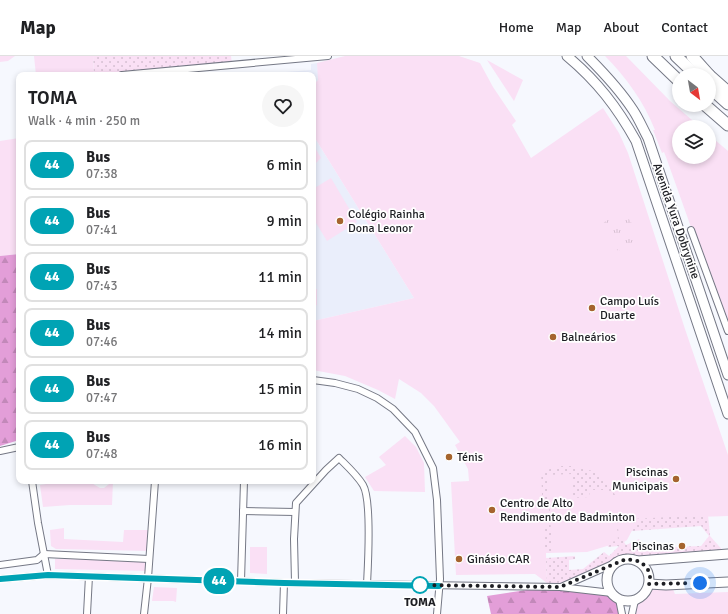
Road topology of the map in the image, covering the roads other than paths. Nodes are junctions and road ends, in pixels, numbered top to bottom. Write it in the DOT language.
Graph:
graph roads {
  1 [pos="328,56"];
  2 [pos="567,56"];
  3 [pos="587,56"];
  4 [pos="653,56"];
  5 [pos="676,56"];
  6 [pos="692,56"];
  7 [pos="689,68"];
  8 [pos="703,68"];
  9 [pos="155,72"];
  10 [pos="672,74"];
  11 [pos="716,81"];
  12 [pos="728,92"];
  13 [pos="716,93"];
  14 [pos="728,104"];
  15 [pos="713,112"];
  16 [pos="728,125"];
  17 [pos="691,230"];
  18 [pos="728,331"];
  19 [pos="728,375"];
  20 [pos="316,380"];
  21 [pos="728,414"];
  22 [pos="16,448"];
  23 [pos="0,451"];
  24 [pos="316,481"];
  25 [pos="33,484"];
  26 [pos="155,484"];
  27 [pos="244,484"];
  28 [pos="313,484"];
  29 [pos="243,511"];
  30 [pos="295,512"];
  31 [pos="44,554"];
  32 [pos="728,554"];
  33 [pos="149,559"];
  34 [pos="638,561"];
  35 [pos="615,563"];
  36 [pos="0,565"];
  37 [pos="48,575"];
  38 [pos="89,576"];
  39 [pos="148,578"];
  40 [pos="0,579"];
  41 [pos="241,581"];
  42 [pos="295,582"];
  43 [pos="728,582"];
  44 [pos="284,583"];
  45 [pos="367,584"];
  46 [pos="649,584"];
  47 [pos="439,586"];
  48 [pos="560,587"];
  49 [pos="616,596"];
  50 [pos="635,600"];
  51 [pos="86,614"];
  52 [pos="144,614"];
  53 [pos="283,614"];
  54 [pos="437,614"];
  55 [pos="622,614"];
  56 [pos="632,614"];
  1 -- 9 [label="street"];
  2 -- 21 [label="main road, Avenida Yura Dobrynine"];
  3 -- 19 [label="main road, Avenida Yura Dobrynine"];
  4 -- 10 [label="highway"];
  5 -- 7 [label="highway"];
  6 -- 8 [label="highway"];
  11 -- 12 [label="highway"];
  13 -- 14 [label="highway"];
  15 -- 16 [label="highway"];
  17 -- 18 [label="street"];
  20 -- 47 [label="street"];
  22 -- 23 [label="street"];
  24 -- 45 [label="street"];
  25 -- 31 [label="street"];
  26 -- 33 [label="street"];
  27 -- 29 [label="street"];
  28 -- 30 [label="street"];
  29 -- 30 [label="street"];
  29 -- 41 [label="street"];
  30 -- 42 [label="street"];
  31 -- 33 [label="street"];
  31 -- 36 [label="street"];
  31 -- 37 [label="street"];
  32 -- 34 [label="main road"];
  33 -- 39 [label="street"];
  34 -- 35 [label="main road"];
  34 -- 46 [label="main road"];
  35 -- 48 [label="street"];
  35 -- 49 [label="main road"];
  37 -- 38 [label="street"];
  37 -- 40 [label="street"];
  38 -- 39 [label="street"];
  38 -- 51 [label="street"];
  39 -- 41 [label="street"];
  39 -- 52 [label="street"];
  41 -- 44 [label="street"];
  42 -- 44 [label="street"];
  42 -- 45 [label="street"];
  43 -- 46 [label="main road"];
  44 -- 53 [label="street"];
  45 -- 47 [label="street"];
  46 -- 50 [label="main road"];
  47 -- 48 [label="street"];
  47 -- 54 [label="street"];
  48 -- 49 [label="street"];
  49 -- 50 [label="main road"];
  49 -- 55 [label="street"];
  50 -- 56 [label="street"];
}
